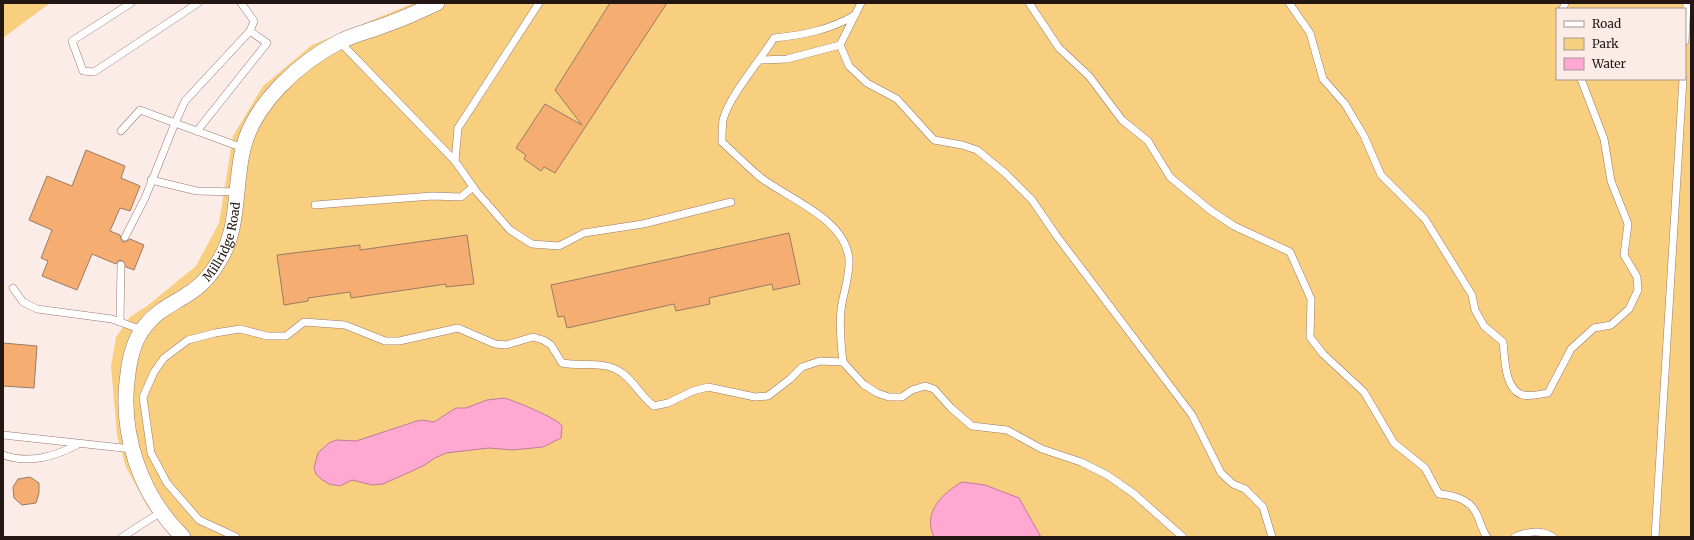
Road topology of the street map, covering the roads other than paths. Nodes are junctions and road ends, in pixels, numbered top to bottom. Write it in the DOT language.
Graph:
graph roads {
  1 [pos="131,3"];
  2 [pos="198,3"];
  3 [pos="241,3"];
  4 [pos="437,3"];
  5 [pos="539,3"];
  6 [pos="860,3"];
  7 [pos="1029,3"];
  8 [pos="1289,3"];
  9 [pos="1687,3"];
  10 [pos="855,16"];
  11 [pos="1686,22"];
  12 [pos="250,31"];
  13 [pos="340,42"];
  14 [pos="840,45"];
  15 [pos="761,60"];
  16 [pos="1581,80"];
  17 [pos="1683,80"];
  18 [pos="175,123"];
  19 [pos="121,131"];
  20 [pos="197,131"];
  21 [pos="243,148"];
  22 [pos="455,161"];
  23 [pos="151,180"];
  24 [pos="473,187"];
  25 [pos="238,192"];
  26 [pos="731,202"];
  27 [pos="316,205"];
  28 [pos="125,237"];
  29 [pos="121,265"];
  30 [pos="13,288"];
  31 [pos="120,322"];
  32 [pos="142,330"];
  33 [pos="843,362"];
  34 [pos="3,435"];
  35 [pos="77,444"];
  36 [pos="132,449"];
  37 [pos="3,455"];
  38 [pos="161,512"];
  39 [pos="122,537"];
  40 [pos="183,537"];
  41 [pos="236,537"];
  42 [pos="1183,537"];
  43 [pos="1272,537"];
  44 [pos="1487,537"];
  45 [pos="1515,537"];
  46 [pos="1553,537"];
  47 [pos="1655,537"];
  1 -- 2 [label="lane"];
  3 -- 12 [label="lane"];
  4 -- 13 [label="street, Millridge Road"];
  5 -- 22 [label="lane"];
  6 -- 10 [label="lane"];
  7 -- 44 [label="lane"];
  8 -- 16 [label="lane"];
  9 -- 11 [label="lane"];
  10 -- 14 [label="lane"];
  10 -- 15 [label="lane"];
  12 -- 18 [label="lane"];
  12 -- 20 [label="lane"];
  13 -- 21 [label="street, Millridge Road"];
  13 -- 22 [label="lane"];
  14 -- 15 [label="lane"];
  14 -- 43 [label="lane"];
  15 -- 33 [label="lane"];
  17 -- 47 [label="lane"];
  18 -- 19 [label="lane"];
  18 -- 20 [label="lane"];
  18 -- 23 [label="lane"];
  20 -- 21 [label="lane"];
  21 -- 25 [label="street, Millridge Road"];
  22 -- 24 [label="lane"];
  23 -- 25 [label="lane"];
  23 -- 28 [label="lane"];
  24 -- 26 [label="lane"];
  24 -- 27 [label="lane"];
  25 -- 32 [label="street, Millridge Road"];
  29 -- 31 [label="lane"];
  30 -- 31 [label="lane"];
  31 -- 32 [label="lane"];
  32 -- 36 [label="street, Millridge Road"];
  33 -- 41 [label="lane"];
  33 -- 42 [label="lane"];
  34 -- 35 [label="lane"];
  35 -- 36 [label="lane"];
  35 -- 37 [label="lane"];
  36 -- 38 [label="street, Millridge Road"];
  38 -- 39 [label="lane"];
  38 -- 40 [label="street, Millridge Road"];
  45 -- 46 [label="lane"];
}
